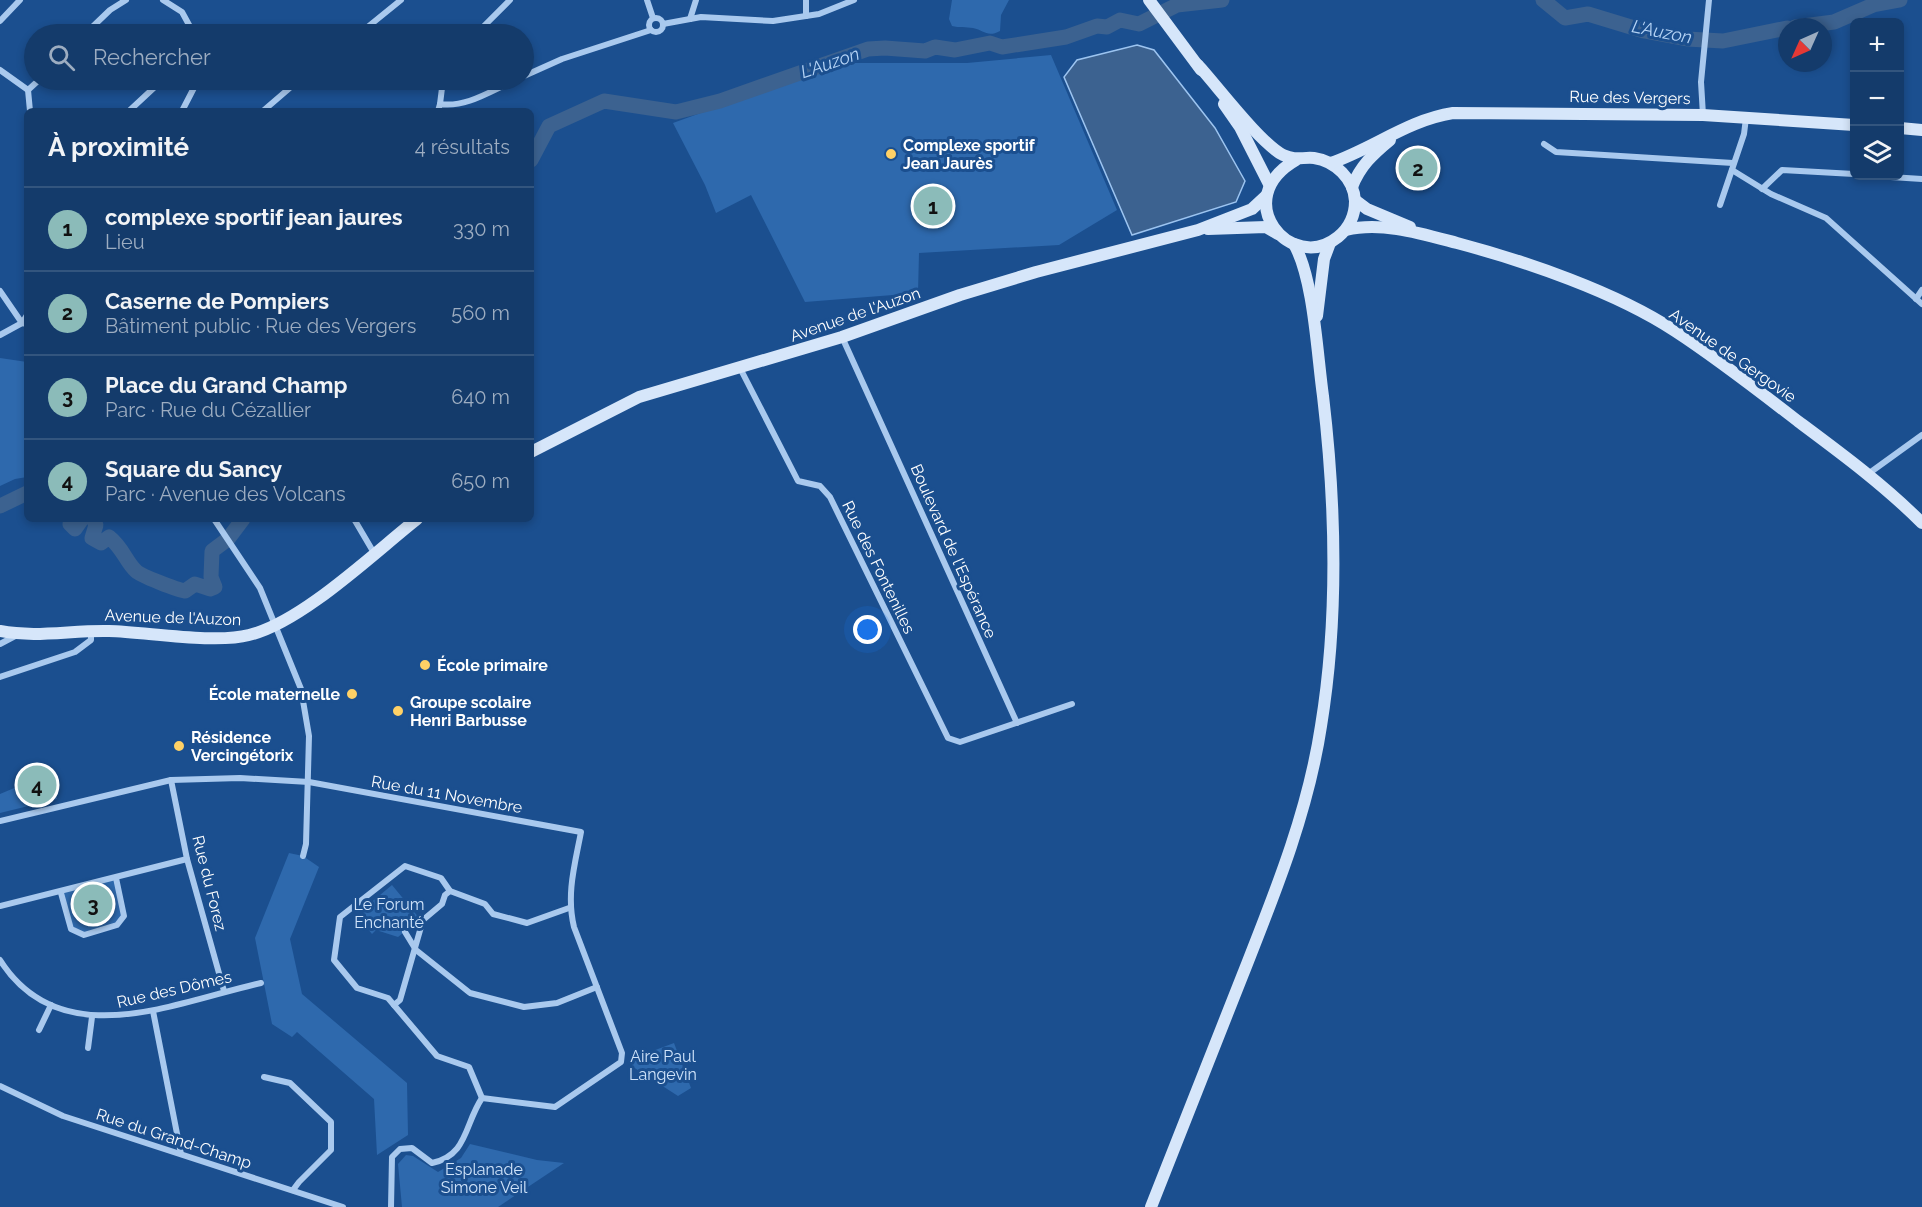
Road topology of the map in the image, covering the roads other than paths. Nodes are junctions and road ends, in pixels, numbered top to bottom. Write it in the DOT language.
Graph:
graph roads {
  1 [pos="20,0"];
  2 [pos="126,0"];
  3 [pos="163,0"];
  4 [pos="401,0"];
  5 [pos="510,0"];
  6 [pos="646,0"];
  7 [pos="696,0"];
  8 [pos="806,0"];
  9 [pos="854,0"];
  10 [pos="1149,0"];
  11 [pos="1709,0"];
  12 [pos="806,16"];
  13 [pos="653,18"];
  14 [pos="690,19"];
  15 [pos="0,21"];
  16 [pos="95,24"];
  17 [pos="189,24"];
  18 [pos="371,24"];
  19 [pos="486,24"];
  20 [pos="663,24"];
  21 [pos="651,30"];
  22 [pos="1198,65"];
  23 [pos="0,70"];
  24 [pos="534,72"];
  25 [pos="24,87"];
  26 [pos="28,90"];
  27 [pos="152,90"];
  28 [pos="193,90"];
  29 [pos="287,90"];
  30 [pos="442,90"];
  31 [pos="494,90"];
  32 [pos="30,108"];
  33 [pos="132,108"];
  34 [pos="184,108"];
  35 [pos="266,108"];
  36 [pos="439,108"];
  37 [pos="1703,115"];
  38 [pos="1746,117"];
  39 [pos="1850,125"];
  40 [pos="1407,126"];
  41 [pos="1904,128"];
  42 [pos="1922,130"];
  43 [pos="1544,144"];
  44 [pos="1296,160"];
  45 [pos="1331,163"];
  46 [pos="1732,167"];
  47 [pos="1850,174"];
  48 [pos="1904,178"];
  49 [pos="1922,179"];
  50 [pos="1352,187"];
  51 [pos="1762,189"];
  52 [pos="1268,190"];
  53 [pos="1355,200"];
  54 [pos="1720,205"];
  55 [pos="1198,230"];
  56 [pos="1346,230"];
  57 [pos="1279,235"];
  58 [pos="1431,236"];
  59 [pos="1330,243"];
  60 [pos="1294,244"];
  61 [pos="1922,290"];
  62 [pos="0,291"];
  63 [pos="1916,299"];
  64 [pos="1922,304"];
  65 [pos="24,322"];
  66 [pos="24,323"];
  67 [pos="0,335"];
  68 [pos="842,337"];
  69 [pos="1316,344"];
  70 [pos="740,368"];
  71 [pos="1922,435"];
  72 [pos="534,450"];
  73 [pos="1868,474"];
  74 [pos="217,522"];
  75 [pos="356,522"];
  76 [pos="413,522"];
  77 [pos="1922,523"];
  78 [pos="374,553"];
  79 [pos="276,625"];
  80 [pos="91,630"];
  81 [pos="0,631"];
  82 [pos="18,634"];
  83 [pos="0,644"];
  84 [pos="0,677"];
  85 [pos="1072,705"];
  86 [pos="1017,723"];
  87 [pos="171,780"];
  88 [pos="309,782"];
  89 [pos="0,821"];
  90 [pos="303,856"];
  91 [pos="187,859"];
  92 [pos="116,878"];
  93 [pos="450,891"];
  94 [pos="61,892"];
  95 [pos="0,906"];
  96 [pos="569,908"];
  97 [pos="405,932"];
  98 [pos="417,950"];
  99 [pos="1,966"];
  100 [pos="261,982"];
  101 [pos="597,987"];
  102 [pos="224,991"];
  103 [pos="51,1005"];
  104 [pos="394,1005"];
  105 [pos="153,1011"];
  106 [pos="92,1017"];
  107 [pos="39,1030"];
  108 [pos="88,1048"];
  109 [pos="264,1077"];
  110 [pos="0,1086"];
  111 [pos="482,1098"];
  112 [pos="181,1154"];
  113 [pos="293,1190"];
  114 [pos="343,1207"];
  115 [pos="391,1207"];
  116 [pos="1151,1207"];
  1 -- 15 [label="street"];
  2 -- 16 [label="street"];
  3 -- 17 [label="street"];
  4 -- 18 [label="street"];
  5 -- 19 [label="street"];
  6 -- 13 [label="street"];
  7 -- 14 [label="street"];
  8 -- 12 [label="street"];
  9 -- 12 [label="street"];
  10 -- 22 [label="main road"];
  11 -- 37 [label="street"];
  12 -- 14 [label="street"];
  13 -- 20 [label="street"];
  13 -- 21 [label="street"];
  14 -- 20 [label="street"];
  20 -- 21 [label="street"];
  21 -- 24 [label="street"];
  22 -- 44 [label="main road"];
  22 -- 52 [label="main road"];
  23 -- 25 [label="street"];
  26 -- 32 [label="street"];
  27 -- 33 [label="street"];
  28 -- 34 [label="street"];
  29 -- 35 [label="street"];
  30 -- 36 [label="street"];
  31 -- 36 [label="street"];
  37 -- 38 [label="main road, Rue des Vergers"];
  37 -- 40 [label="main road, Rue des Vergers"];
  38 -- 39 [label="main road, Rue des Vergers"];
  38 -- 46 [label="street"];
  40 -- 45 [label="main road"];
  40 -- 50 [label="main road"];
  41 -- 42 [label="main road"];
  43 -- 46 [label="street"];
  44 -- 45 [label="main road"];
  44 -- 52 [label="main road"];
  45 -- 50 [label="main road"];
  46 -- 51 [label="street"];
  46 -- 54 [label="street"];
  47 -- 51 [label="street"];
  48 -- 49 [label="street"];
  50 -- 53 [label="main road"];
  51 -- 63 [label="street"];
  52 -- 55 [label="main road"];
  52 -- 57 [label="main road"];
  53 -- 56 [label="main road"];
  53 -- 58 [label="main road, Avenue de Gergovie"];
  55 -- 57 [label="main road"];
  55 -- 68 [label="main road, Avenue de l'Auzon"];
  56 -- 58 [label="main road, Avenue de Gergovie"];
  56 -- 59 [label="main road"];
  57 -- 60 [label="main road"];
  58 -- 73 [label="main road, Avenue de Gergovie"];
  59 -- 60 [label="main road"];
  59 -- 69 [label="main road"];
  60 -- 69 [label="main road"];
  61 -- 63 [label="street"];
  62 -- 65 [label="street"];
  63 -- 64 [label="street"];
  66 -- 67 [label="street"];
  68 -- 70 [label="main road, Avenue de l'Auzon"];
  68 -- 86 [label="street, Boulevard de l'Espérance"];
  69 -- 116 [label="main road"];
  70 -- 72 [label="main road, Avenue de l'Auzon"];
  70 -- 86 [label="street, Rue des Fontenilles"];
  71 -- 73 [label="street"];
  73 -- 77 [label="main road, Avenue de Gergovie"];
  74 -- 79 [label="street"];
  75 -- 78 [label="street"];
  76 -- 78 [label="main road, Avenue de l'Auzon"];
  78 -- 79 [label="main road, Avenue de l'Auzon"];
  79 -- 80 [label="main road, Avenue de l'Auzon"];
  79 -- 88 [label="street"];
  80 -- 82 [label="main road, Avenue de l'Auzon"];
  80 -- 84 [label="street"];
  81 -- 82 [label="main road, Avenue de l'Auzon"];
  82 -- 83 [label="street"];
  85 -- 86 [label="street"];
  87 -- 88 [label="street, Rue du 11 Novembre"];
  87 -- 89 [label="street, Rue du 11 Novembre"];
  87 -- 91 [label="street, Rue du Forez"];
  88 -- 90 [label="street"];
  88 -- 96 [label="street, Rue du 11 Novembre"];
  91 -- 92 [label="street"];
  91 -- 102 [label="street, Rue du Forez"];
  92 -- 94 [label="street"];
  92 -- 94 [label="street"];
  93 -- 96 [label="street"];
  93 -- 98 [label="street"];
  93 -- 104 [label="street"];
  94 -- 95 [label="street"];
  96 -- 101 [label="street"];
  97 -- 98 [label="street"];
  98 -- 101 [label="street"];
  98 -- 104 [label="street"];
  99 -- 103 [label="street, Rue des Dômes"];
  100 -- 102 [label="street, Rue des Dômes"];
  101 -- 111 [label="street"];
  102 -- 105 [label="street, Rue des Dômes"];
  103 -- 106 [label="street, Rue des Dômes"];
  103 -- 107 [label="street"];
  104 -- 111 [label="street"];
  105 -- 106 [label="street, Rue des Dômes"];
  105 -- 112 [label="street"];
  106 -- 108 [label="street"];
  109 -- 113 [label="street"];
  110 -- 112 [label="street, Rue du Grand-Champ"];
  111 -- 115 [label="street"];
  112 -- 113 [label="street, Rue du Grand-Champ"];
  113 -- 114 [label="street, Rue du Grand-Champ"];
}
